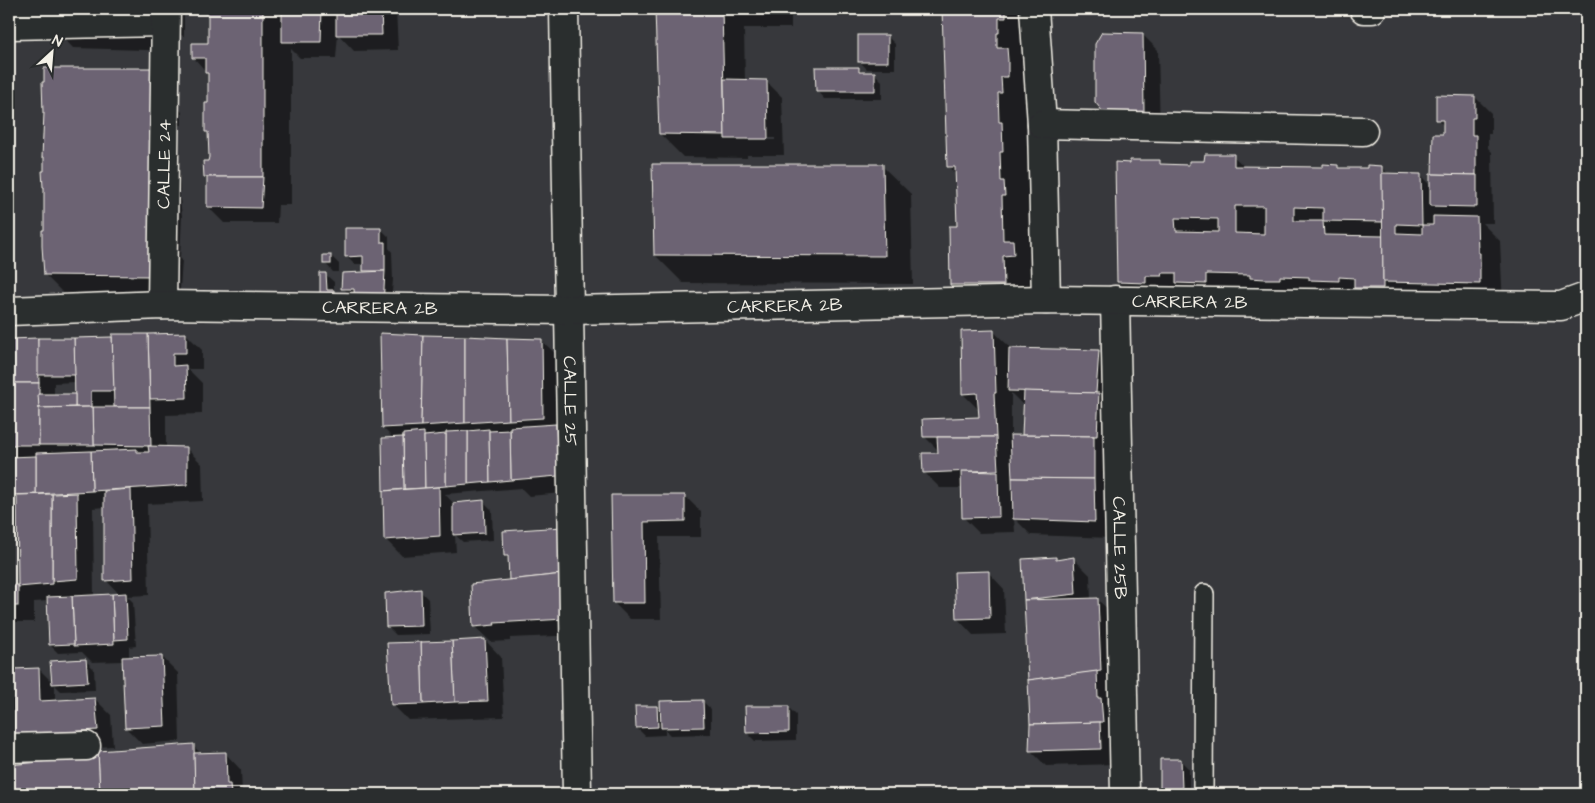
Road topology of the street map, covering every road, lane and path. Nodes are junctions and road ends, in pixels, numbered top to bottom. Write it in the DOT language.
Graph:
graph roads {
  1 [pos="564,9"];
  2 [pos="1034,9"];
  3 [pos="1364,9"];
  4 [pos="1372,9"];
  5 [pos="166,15"];
  6 [pos="9,25"];
  7 [pos="1042,124"];
  8 [pos="1363,131"];
  9 [pos="1046,300"];
  10 [pos="1115,300"];
  11 [pos="1574,302"];
  12 [pos="162,305"];
  13 [pos="570,310"];
  14 [pos="9,311"];
  15 [pos="1204,594"];
  16 [pos="86,746"];
  17 [pos="9,748"];
  18 [pos="577,794"];
  19 [pos="1125,794"];
  20 [pos="1203,794"];
  1 -- 13 [label="street, CALLE 25"];
  2 -- 7 [label="street"];
  3 -- 4 [label="street"];
  5 -- 6 [label="street"];
  5 -- 12 [label="street, CALLE 24"];
  7 -- 8 [label="street"];
  7 -- 9 [label="street"];
  9 -- 10 [label="street, CARRERA 2B"];
  9 -- 13 [label="street, CARRERA 2B"];
  10 -- 11 [label="street, CARRERA 2B"];
  10 -- 19 [label="street, CALLE 25B"];
  12 -- 13 [label="street, CARRERA 2B"];
  12 -- 14 [label="street, CARRERA 2B"];
  13 -- 18 [label="street, CALLE 25"];
  15 -- 20 [label="lane"];
  16 -- 17 [label="street"];
}
